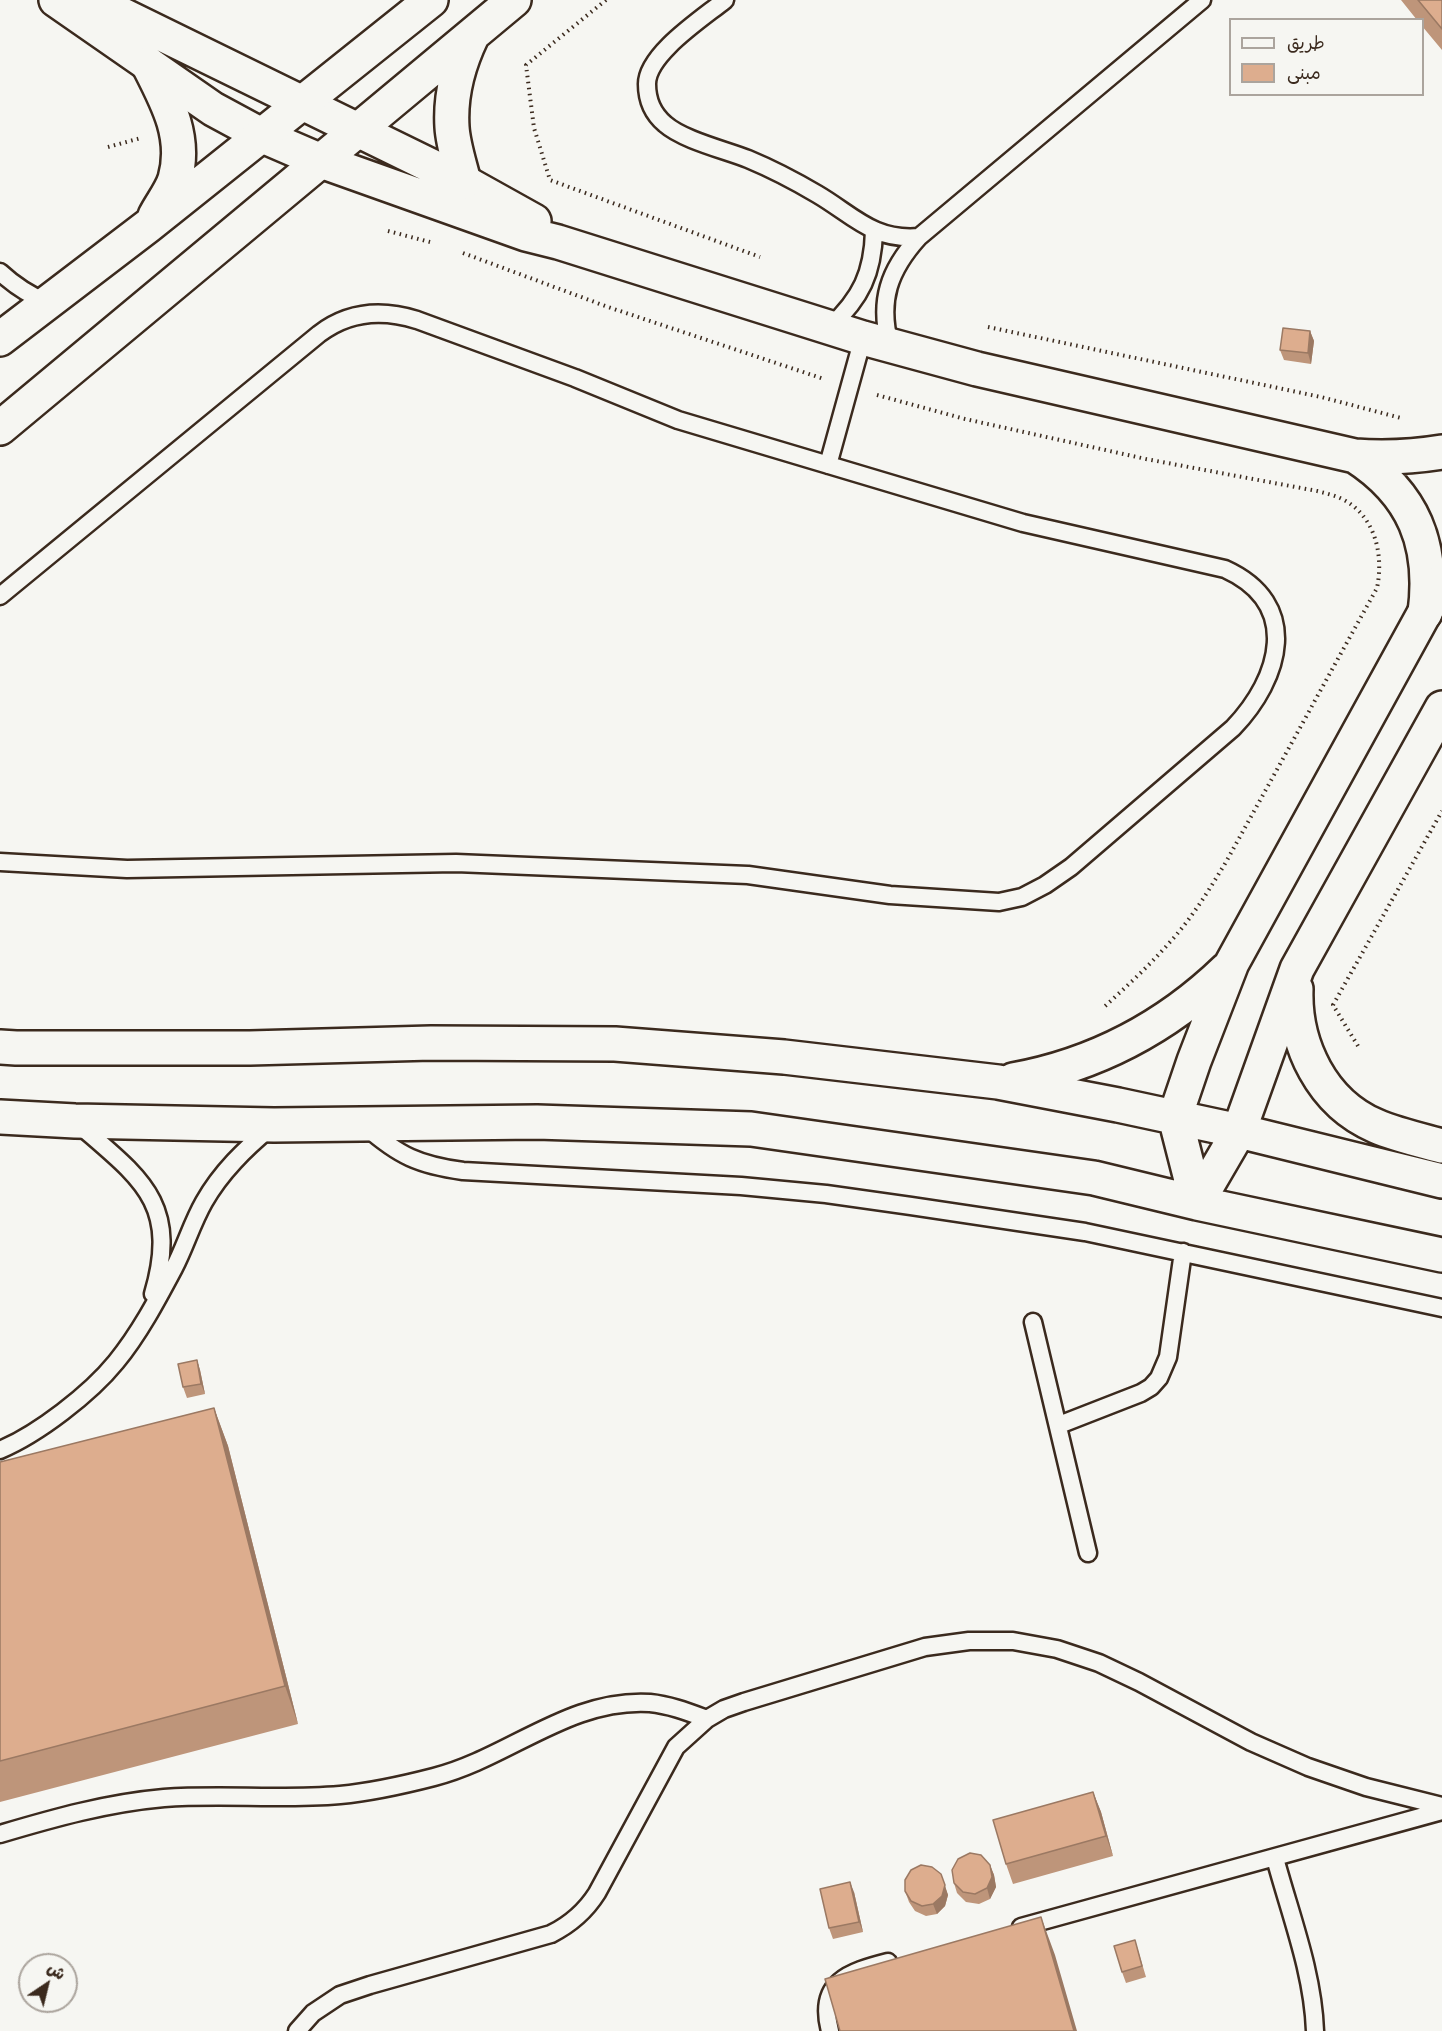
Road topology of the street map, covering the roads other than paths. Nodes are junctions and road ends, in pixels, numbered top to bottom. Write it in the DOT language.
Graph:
graph roads {
  1 [pos="56,0"];
  2 [pos="92,0"];
  3 [pos="431,0"];
  4 [pos="514,0"];
  5 [pos="725,0"];
  6 [pos="1202,0"];
  7 [pos="474,33"];
  8 [pos="148,64"];
  9 [pos="303,104"];
  10 [pos="358,130"];
  11 [pos="263,136"];
  12 [pos="321,161"];
  13 [pos="464,182"];
  14 [pos="148,226"];
  15 [pos="874,231"];
  16 [pos="919,237"];
  17 [pos="558,242"];
  18 [pos="0,272"];
  19 [pos="48,303"];
  20 [pos="830,327"];
  21 [pos="0,339"];
  22 [pos="877,341"];
  23 [pos="0,428"];
  24 [pos="1442,452"];
  25 [pos="1355,456"];
  26 [pos="828,465"];
  27 [pos="1442,581"];
  28 [pos="0,596"];
  29 [pos="1425,614"];
  30 [pos="1442,708"];
  31 [pos="0,862"];
  32 [pos="1232,963"];
  33 [pos="1297,969"];
  34 [pos="5,1049"];
  35 [pos="998,1082"];
  36 [pos="0,1117"];
  37 [pos="1174,1117"];
  38 [pos="75,1121"];
  39 [pos="363,1124"];
  40 [pos="274,1125"];
  41 [pos="1239,1131"];
  42 [pos="1442,1146"];
  43 [pos="1442,1181"];
  44 [pos="1197,1203"];
  45 [pos="1183,1252"];
  46 [pos="1442,1255"];
  47 [pos="1442,1308"];
  48 [pos="145,1320"];
  49 [pos="1033,1322"];
  50 [pos="1059,1425"];
  51 [pos="0,1450"];
  52 [pos="1088,1553"];
  53 [pos="707,1719"];
  54 [pos="1442,1806"];
  55 [pos="1442,1811"];
  56 [pos="0,1834"];
  57 [pos="1275,1858"];
  58 [pos="1001,1932"];
  59 [pos="909,1956"];
  60 [pos="297,2031"];
  61 [pos="830,2031"];
  62 [pos="1315,2031"];
  1 -- 8 [label="street"];
  2 -- 9 [label="street"];
  3 -- 9 [label="street"];
  4 -- 7 [label="street"];
  5 -- 15 [label="lane"];
  6 -- 16 [label="lane"];
  7 -- 10 [label="street"];
  7 -- 13 [label="street"];
  8 -- 11 [label="street"];
  8 -- 14 [label="street"];
  9 -- 10 [label="street"];
  9 -- 11 [label="street"];
  10 -- 12 [label="street"];
  10 -- 13 [label="street"];
  11 -- 12 [label="street"];
  11 -- 14 [label="street"];
  12 -- 17 [label="street"];
  12 -- 23 [label="street"];
  13 -- 17 [label="street"];
  14 -- 19 [label="street"];
  15 -- 16 [label="lane"];
  15 -- 20 [label="lane"];
  16 -- 22 [label="lane"];
  17 -- 20 [label="street"];
  18 -- 19 [label="lane"];
  19 -- 21 [label="street"];
  20 -- 22 [label="street"];
  22 -- 25 [label="street"];
  22 -- 26 [label="lane"];
  24 -- 25 [label="street"];
  25 -- 29 [label="street"];
  26 -- 28 [label="lane"];
  26 -- 31 [label="lane"];
  27 -- 29 [label="street"];
  29 -- 32 [label="street"];
  30 -- 33 [label="street"];
  32 -- 35 [label="street"];
  32 -- 37 [label="street"];
  33 -- 41 [label="street"];
  33 -- 42 [label="street"];
  34 -- 35 [label="street"];
  35 -- 37 [label="street"];
  36 -- 38 [label="street"];
  37 -- 41 [label="street"];
  37 -- 44 [label="street"];
  38 -- 40 [label="street"];
  38 -- 48 [label="lane"];
  39 -- 40 [label="street"];
  39 -- 44 [label="street"];
  39 -- 45 [label="lane"];
  40 -- 48 [label="lane"];
  41 -- 43 [label="street"];
  41 -- 44 [label="street"];
  44 -- 46 [label="street"];
  45 -- 47 [label="lane"];
  45 -- 50 [label="lane"];
  48 -- 51 [label="lane"];
  49 -- 50 [label="lane"];
  50 -- 52 [label="lane"];
  53 -- 54 [label="lane"];
  53 -- 56 [label="lane"];
  53 -- 60 [label="lane"];
  55 -- 57 [label="lane"];
  57 -- 58 [label="lane"];
  57 -- 62 [label="lane"];
  59 -- 61 [label="lane"];
}
